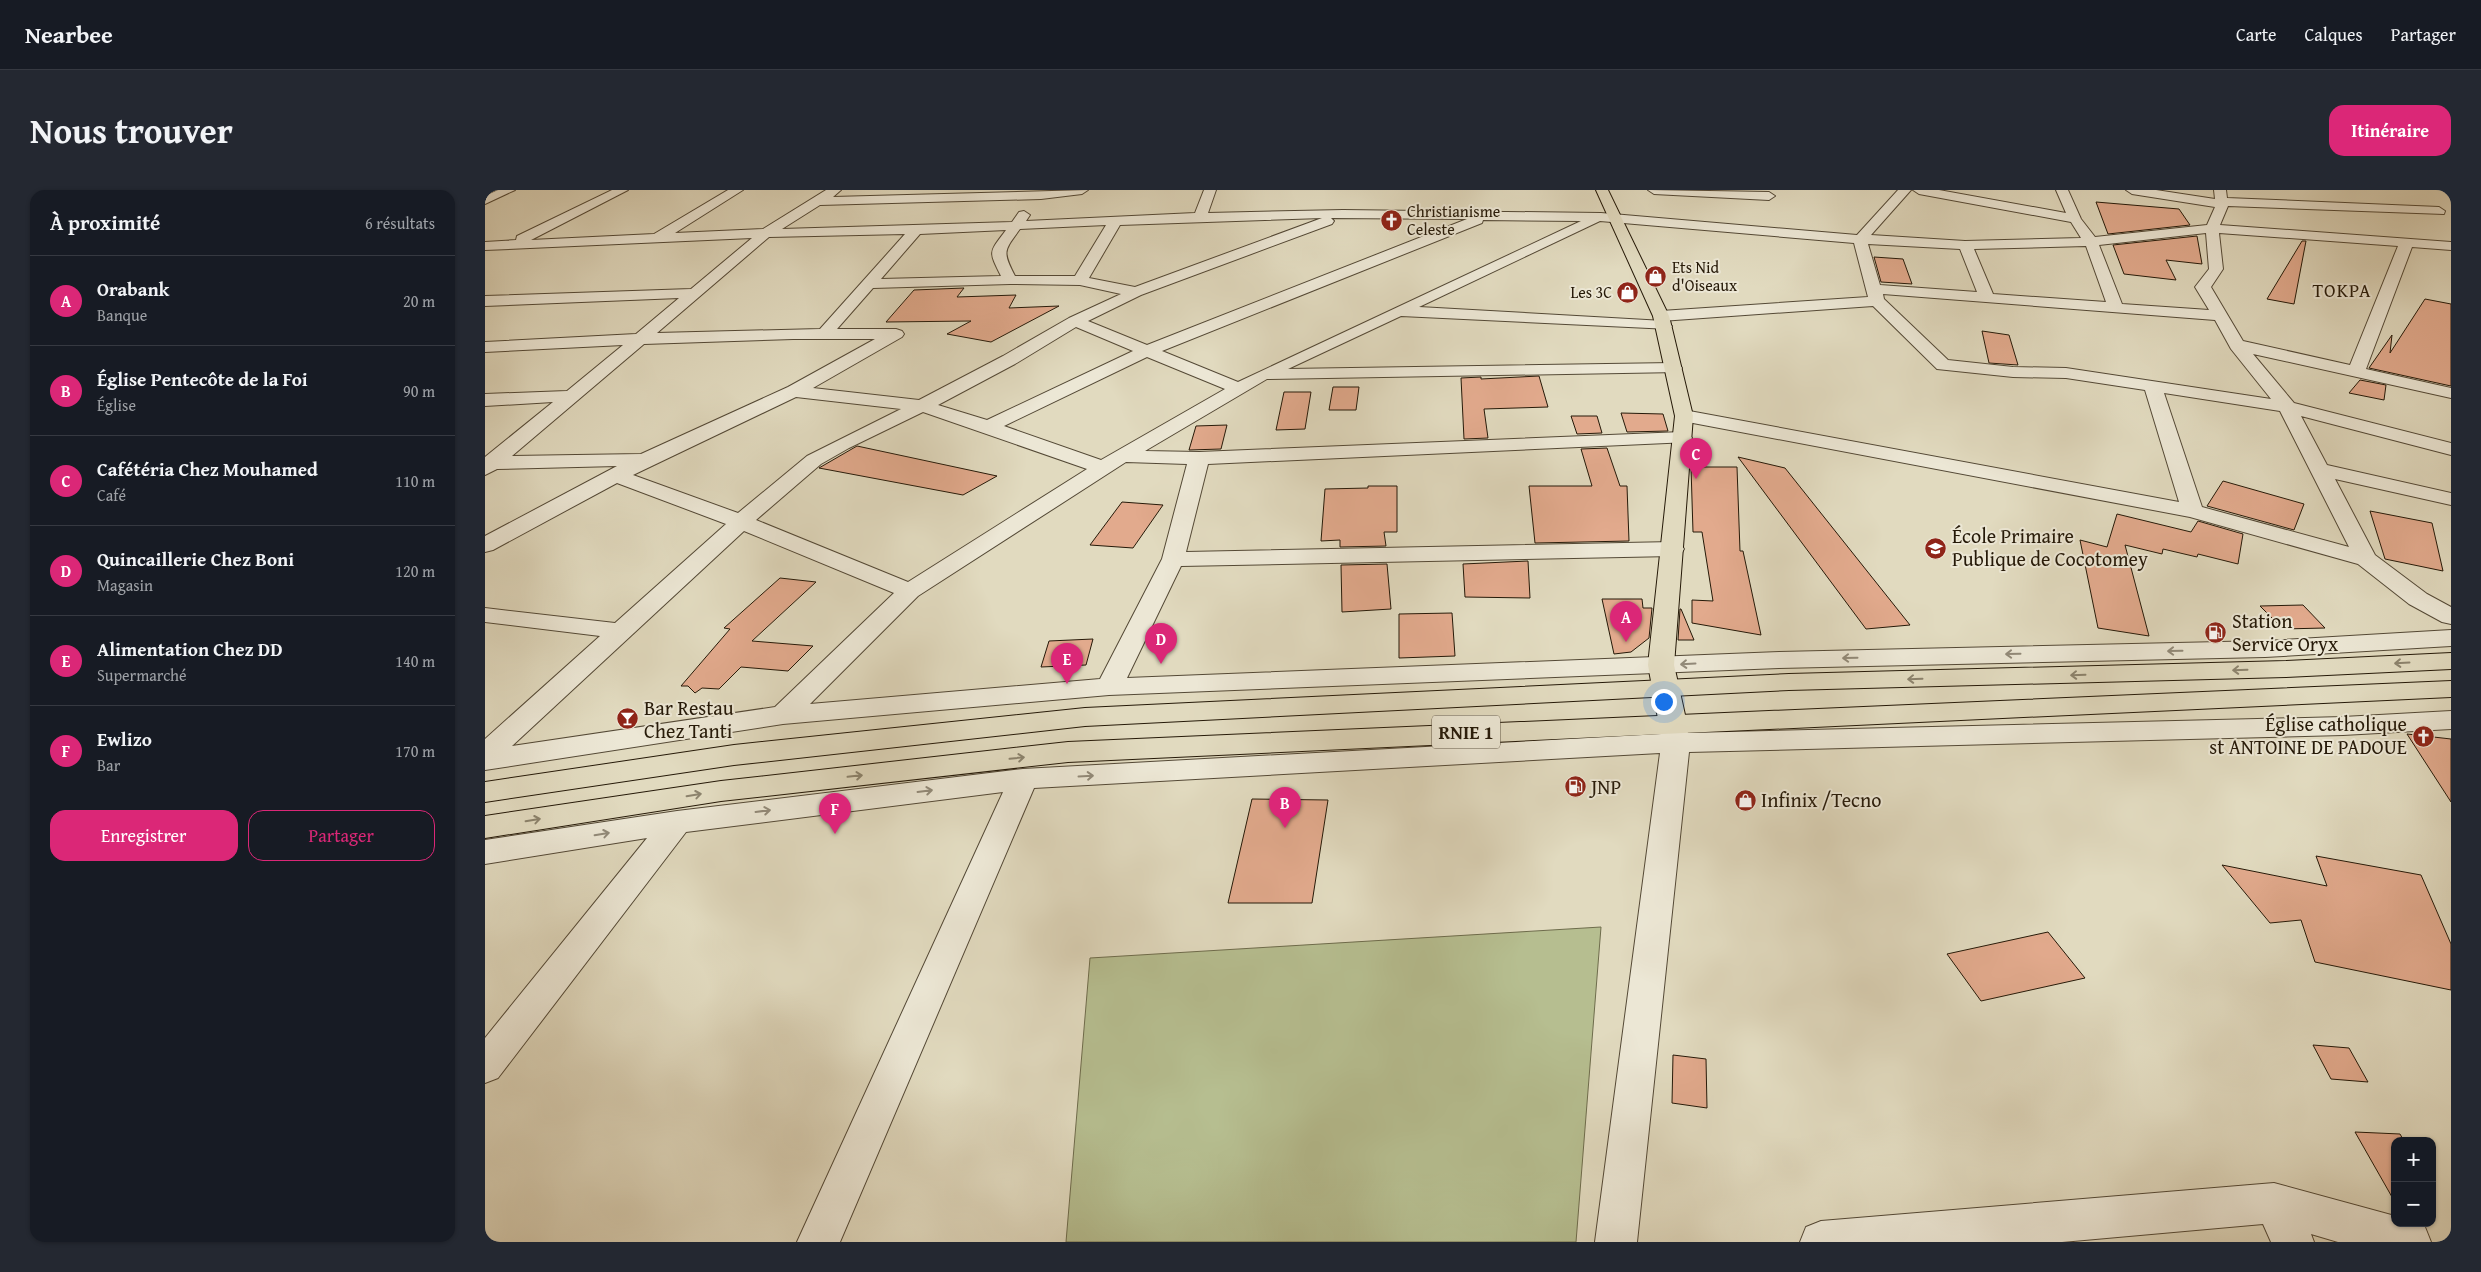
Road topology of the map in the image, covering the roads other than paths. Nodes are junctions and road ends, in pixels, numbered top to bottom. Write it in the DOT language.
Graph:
graph roads {
  1 [pos="509,190"];
  2 [pos="622,190"];
  3 [pos="737,190"];
  4 [pos="835,190"];
  5 [pos="1082,190"];
  6 [pos="1210,190"];
  7 [pos="1602,190"];
  8 [pos="1654,190"];
  9 [pos="1905,190"];
  10 [pos="1919,190"];
  11 [pos="2062,190"];
  12 [pos="2132,190"];
  13 [pos="1686,191"];
  14 [pos="1042,192"];
  15 [pos="1773,193"];
  16 [pos="2408,197"];
  17 [pos="2221,199"];
  18 [pos="485,200"];
  19 [pos="820,201"];
  20 [pos="1751,206"];
  21 [pos="1343,214"];
  22 [pos="2447,214"];
  23 [pos="1492,215"];
  24 [pos="1734,216"];
  25 [pos="1200,217"];
  26 [pos="1608,217"];
  27 [pos="2075,219"];
  28 [pos="1115,222"];
  29 [pos="1016,224"];
  30 [pos="1717,226"];
  31 [pos="2212,228"];
  32 [pos="916,230"];
  33 [pos="766,233"];
  34 [pos="658,238"];
  35 [pos="1860,239"];
  36 [pos="2407,241"];
  37 [pos="2091,242"];
  38 [pos="511,244"];
  39 [pos="1965,245"];
  40 [pos="2451,246"];
  41 [pos="487,247"];
  42 [pos="1010,280"];
  43 [pos="1081,281"];
  44 [pos="866,284"];
  45 [pos="1136,292"];
  46 [pos="695,293"];
  47 [pos="1875,295"];
  48 [pos="1987,298"];
  49 [pos="485,301"];
  50 [pos="2116,309"];
  51 [pos="1399,311"];
  52 [pos="2220,316"];
  53 [pos="1075,321"];
  54 [pos="1662,321"];
  55 [pos="825,332"];
  56 [pos="643,338"];
  57 [pos="2237,345"];
  58 [pos="485,346"];
  59 [pos="1148,350"];
  60 [pos="1673,368"];
  61 [pos="2357,371"];
  62 [pos="1262,375"];
  63 [pos="2152,385"];
  64 [pos="1238,388"];
  65 [pos="794,390"];
  66 [pos="2451,393"];
  67 [pos="573,396"];
  68 [pos="485,400"];
  69 [pos="922,406"];
  70 [pos="2287,407"];
  71 [pos="1683,416"];
  72 [pos="989,427"];
  73 [pos="1682,438"];
  74 [pos="2451,449"];
  75 [pos="1122,456"];
  76 [pos="1199,458"];
  77 [pos="645,460"];
  78 [pos="487,465"];
  79 [pos="1103,468"];
  80 [pos="2321,470"];
  81 [pos="617,476"];
  82 [pos="2451,499"];
  83 [pos="2193,511"];
  84 [pos="741,522"];
  85 [pos="485,545"];
  86 [pos="1673,549"];
  87 [pos="1173,559"];
  88 [pos="2366,560"];
  89 [pos="909,592"];
  90 [pos="485,615"];
  91 [pos="2451,617"];
  92 [pos="618,632"];
  93 [pos="2451,638"];
  94 [pos="2451,661"];
  95 [pos="1663,677"];
  96 [pos="1109,687"];
  97 [pos="2451,689"];
  98 [pos="783,715"];
  99 [pos="2451,720"];
  100 [pos="1675,734"];
  101 [pos="485,755"];
  102 [pos="485,760"];
  103 [pos="1023,779"];
  104 [pos="485,792"];
  105 [pos="677,822"];
  106 [pos="485,827"];
  107 [pos="485,852"];
  108 [pos="485,1066"];
  109 [pos="2274,1203"];
  110 [pos="818,1242"];
  111 [pos="1616,1242"];
  112 [pos="1821,1242"];
  113 [pos="2293,1242"];
  114 [pos="2410,1242"];
  1 -- 18 [label="street"];
  2 -- 38 [label="street"];
  3 -- 34 [label="street"];
  4 -- 19 [label="street"];
  5 -- 14 [label="street"];
  6 -- 25 [label="street"];
  7 -- 26 [label="main road"];
  8 -- 13 [label="street"];
  9 -- 35 [label="street"];
  10 -- 27 [label="street"];
  11 -- 27 [label="street"];
  12 -- 17 [label="street"];
  13 -- 15 [label="street"];
  14 -- 19 [label="street"];
  14 -- 29 [label="street"];
  15 -- 20 [label="street"];
  16 -- 22 [label="street"];
  17 -- 22 [label="street"];
  17 -- 31 [label="street"];
  19 -- 33 [label="street"];
  21 -- 23 [label="street"];
  21 -- 25 [label="street"];
  21 -- 45 [label="street"];
  23 -- 26 [label="street"];
  23 -- 59 [label="street"];
  24 -- 30 [label="street"];
  25 -- 28 [label="street"];
  26 -- 30 [label="street"];
  26 -- 51 [label="street"];
  26 -- 54 [label="main road"];
  27 -- 37 [label="street"];
  28 -- 29 [label="street"];
  28 -- 43 [label="street"];
  29 -- 32 [label="street"];
  29 -- 42 [label="street"];
  30 -- 35 [label="street"];
  31 -- 36 [label="street"];
  31 -- 37 [label="street"];
  31 -- 52 [label="street"];
  32 -- 33 [label="street"];
  32 -- 44 [label="street"];
  33 -- 34 [label="street"];
  33 -- 46 [label="street"];
  34 -- 38 [label="street"];
  35 -- 39 [label="street"];
  35 -- 47 [label="street"];
  36 -- 40 [label="street"];
  36 -- 61 [label="street"];
  37 -- 39 [label="street"];
  37 -- 50 [label="street"];
  38 -- 41 [label="street"];
  39 -- 48 [label="street"];
  42 -- 43 [label="street"];
  42 -- 44 [label="street"];
  43 -- 45 [label="street"];
  44 -- 55 [label="street"];
  45 -- 53 [label="street"];
  46 -- 49 [label="street"];
  46 -- 56 [label="street"];
  47 -- 48 [label="street"];
  47 -- 54 [label="street"];
  47 -- 63 [label="street"];
  48 -- 50 [label="street"];
  50 -- 52 [label="street"];
  51 -- 54 [label="street"];
  51 -- 62 [label="street"];
  52 -- 57 [label="street"];
  53 -- 59 [label="street"];
  53 -- 69 [label="street"];
  54 -- 60 [label="main road"];
  55 -- 56 [label="street"];
  55 -- 65 [label="street"];
  56 -- 58 [label="street"];
  56 -- 67 [label="street"];
  57 -- 61 [label="street"];
  57 -- 70 [label="street"];
  59 -- 64 [label="street"];
  59 -- 72 [label="street"];
  60 -- 62 [label="street"];
  60 -- 71 [label="main road"];
  61 -- 66 [label="street"];
  62 -- 64 [label="street"];
  63 -- 70 [label="street"];
  63 -- 83 [label="street"];
  64 -- 75 [label="street"];
  65 -- 69 [label="street"];
  65 -- 77 [label="street"];
  67 -- 68 [label="street"];
  67 -- 78 [label="street"];
  69 -- 72 [label="street"];
  69 -- 84 [label="street"];
  70 -- 74 [label="street"];
  70 -- 80 [label="street"];
  71 -- 73 [label="main road"];
  71 -- 83 [label="street"];
  72 -- 79 [label="street"];
  73 -- 76 [label="street"];
  73 -- 86 [label="main road"];
  75 -- 76 [label="street"];
  75 -- 79 [label="street"];
  76 -- 87 [label="street"];
  77 -- 78 [label="street"];
  77 -- 81 [label="street"];
  79 -- 89 [label="street"];
  80 -- 82 [label="street"];
  80 -- 88 [label="street"];
  81 -- 84 [label="street"];
  81 -- 85 [label="street"];
  83 -- 88 [label="street"];
  84 -- 89 [label="street"];
  84 -- 92 [label="street"];
  86 -- 87 [label="street"];
  86 -- 95 [label="main road"];
  87 -- 96 [label="street"];
  88 -- 91 [label="street"];
  89 -- 98 [label="street"];
  90 -- 92 [label="street"];
  92 -- 101 [label="street"];
  93 -- 95 [label="street, one-way"];
  94 -- 95 [label="main road, RNIE 1, one-way"];
  95 -- 96 [label="street"];
  95 -- 100 [label="main road"];
  95 -- 104 [label="main road, RNIE 1"];
  96 -- 98 [label="street"];
  97 -- 100 [label="main road, RNIE 1"];
  98 -- 102 [label="street"];
  99 -- 100 [label="street"];
  103 -- 100 [label="street, one-way"];
  106 -- 100 [label="main road, RNIE 1, one-way"];
  100 -- 111 [label="street"];
  105 -- 103 [label="street, one-way"];
  103 -- 110 [label="street"];
  107 -- 105 [label="street, one-way"];
  105 -- 108 [label="street"];
  109 -- 112 [label="street"];
  109 -- 113 [label="street"];
  109 -- 114 [label="street"];
}
